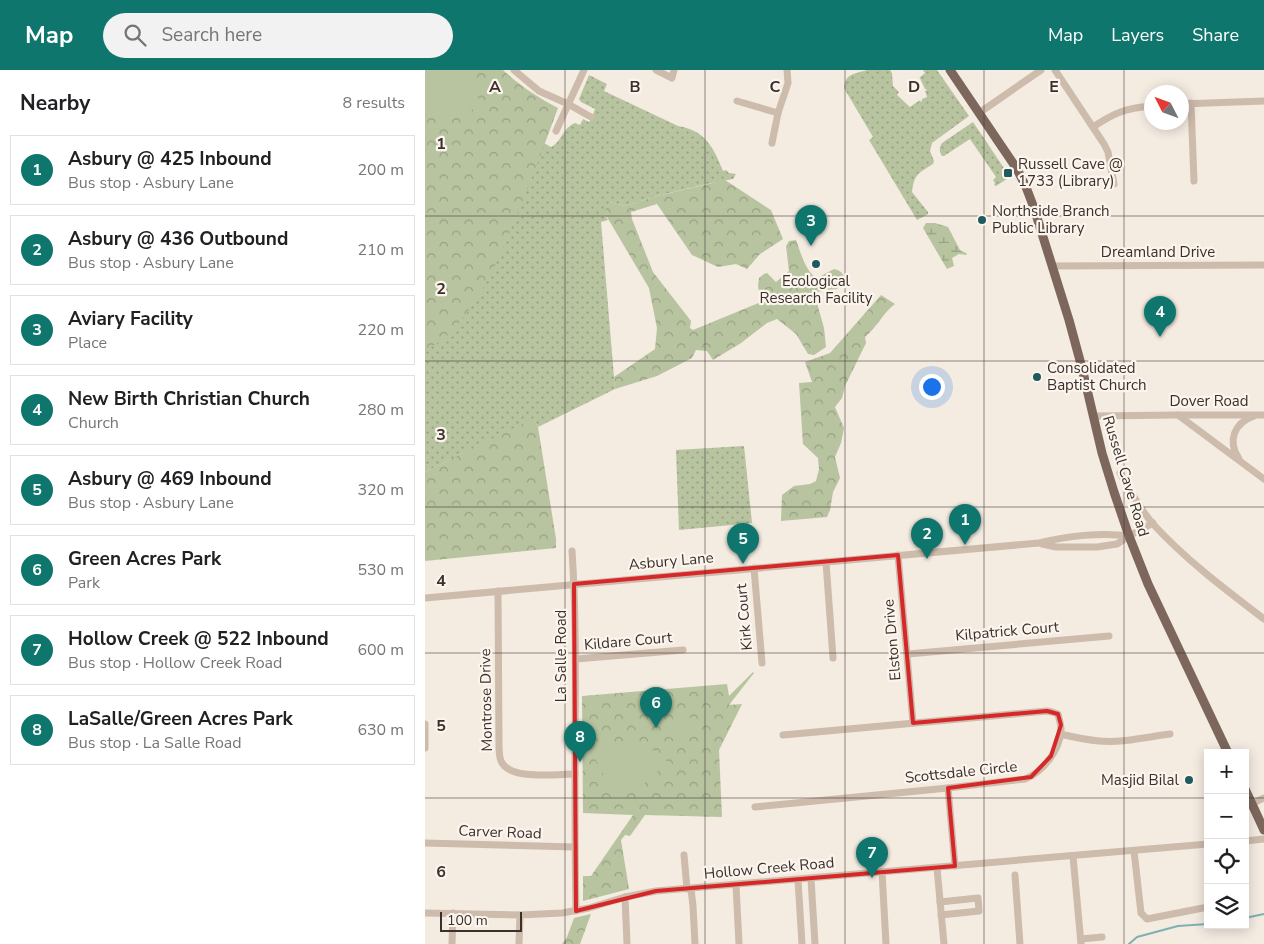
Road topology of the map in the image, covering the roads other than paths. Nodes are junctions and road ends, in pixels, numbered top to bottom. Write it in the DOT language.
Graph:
graph roads {
  1 [pos="514,70"];
  2 [pos="584,70"];
  3 [pos="656,70"];
  4 [pos="674,70"];
  5 [pos="787,70"];
  6 [pos="950,70"];
  7 [pos="1041,70"];
  8 [pos="1055,70"];
  9 [pos="737,101"];
  10 [pos="1264,101"];
  11 [pos="1191,103"];
  12 [pos="568,104"];
  13 [pos="1144,106"];
  14 [pos="778,113"];
  15 [pos="979,113"];
  16 [pos="591,117"];
  17 [pos="1093,127"];
  18 [pos="556,132"];
  19 [pos="772,143"];
  20 [pos="1194,181"];
  21 [pos="1114,184"];
  22 [pos="1264,264"];
  23 [pos="1052,266"];
  24 [pos="1178,415"];
  25 [pos="1261,415"];
  26 [pos="1094,416"];
  27 [pos="1241,462"];
  28 [pos="1120,473"];
  29 [pos="1264,479"];
  30 [pos="1153,523"];
  31 [pos="1129,536"];
  32 [pos="1039,543"];
  33 [pos="572,550"];
  34 [pos="898,555"];
  35 [pos="826,562"];
  36 [pos="754,568"];
  37 [pos="574,584"];
  38 [pos="498,591"];
  39 [pos="425,598"];
  40 [pos="1264,619"];
  41 [pos="1109,636"];
  42 [pos="683,650"];
  43 [pos="907,654"];
  44 [pos="833,658"];
  45 [pos="576,659"];
  46 [pos="762,663"];
  47 [pos="913,723"];
  48 [pos="425,724"];
  49 [pos="1060,734"];
  50 [pos="1170,734"];
  51 [pos="783,735"];
  52 [pos="425,748"];
  53 [pos="1225,749"];
  54 [pos="575,774"];
  55 [pos="948,788"];
  56 [pos="1248,794"];
  57 [pos="1264,798"];
  58 [pos="1253,803"];
  59 [pos="755,807"];
  60 [pos="1264,830"];
  61 [pos="1264,839"];
  62 [pos="1249,841"];
  63 [pos="425,843"];
  64 [pos="1204,844"];
  65 [pos="575,847"];
  66 [pos="1134,851"];
  67 [pos="684,855"];
  68 [pos="1073,856"];
  69 [pos="955,866"];
  70 [pos="937,868"];
  71 [pos="882,872"];
  72 [pos="1015,875"];
  73 [pos="811,879"];
  74 [pos="798,880"];
  75 [pos="736,885"];
  76 [pos="689,889"];
  77 [pos="625,897"];
  78 [pos="940,902"];
  79 [pos="1204,908"];
  80 [pos="576,911"];
  81 [pos="425,913"];
  82 [pos="453,913"];
  83 [pos="520,915"];
  84 [pos="941,915"];
  85 [pos="1102,937"];
  86 [pos="1081,941"];
  87 [pos="452,944"];
  88 [pos="519,944"];
  89 [pos="627,944"];
  90 [pos="695,944"];
  91 [pos="739,944"];
  92 [pos="802,944"];
  93 [pos="815,944"];
  94 [pos="886,944"];
  95 [pos="944,944"];
  96 [pos="1021,944"];
  1 -- 12 [label="street"];
  2 -- 12 [label="street"];
  3 -- 4 [label="street"];
  5 -- 14 [label="street"];
  6 -- 15 [label="main road, Russell Cave Road"];
  7 -- 15 [label="street"];
  8 -- 17 [label="street"];
  9 -- 14 [label="street"];
  10 -- 11 [label="street"];
  11 -- 20 [label="street"];
  12 -- 16 [label="street"];
  12 -- 18 [label="street"];
  13 -- 17 [label="street"];
  14 -- 19 [label="street"];
  15 -- 23 [label="main road, Russell Cave Road"];
  17 -- 21 [label="street"];
  22 -- 23 [label="street, Dreamland Drive"];
  23 -- 26 [label="main road, Russell Cave Road"];
  24 -- 25 [label="street, Dover Road"];
  24 -- 26 [label="street, Dover Road"];
  24 -- 27 [label="street"];
  25 -- 27 [label="street"];
  26 -- 31 [label="main road, Russell Cave Road"];
  27 -- 29 [label="street"];
  28 -- 30 [label="street"];
  30 -- 31 [label="street"];
  30 -- 40 [label="street"];
  31 -- 32 [label="street, Asbury Lane"];
  31 -- 32 [label="street, Asbury Lane"];
  31 -- 53 [label="main road, Russell Cave Road"];
  32 -- 34 [label="street, Asbury Lane"];
  33 -- 37 [label="street, La Salle Road"];
  34 -- 35 [label="street, Asbury Lane"];
  34 -- 43 [label="street, Elston Drive"];
  35 -- 36 [label="street, Asbury Lane"];
  35 -- 44 [label="street"];
  36 -- 37 [label="street, Asbury Lane"];
  36 -- 46 [label="street, Kirk Court"];
  37 -- 38 [label="street, Asbury Lane"];
  37 -- 45 [label="street, La Salle Road"];
  38 -- 39 [label="street, Asbury Lane"];
  38 -- 54 [label="street, Montrose Drive"];
  41 -- 43 [label="street, Kilpatrick Court"];
  42 -- 45 [label="street, Kildare Court"];
  43 -- 47 [label="street, Elston Drive"];
  45 -- 54 [label="street, La Salle Road"];
  47 -- 49 [label="street"];
  47 -- 51 [label="street"];
  48 -- 52 [label="street"];
  49 -- 50 [label="street"];
  49 -- 55 [label="street, Scottsdale Circle"];
  54 -- 65 [label="street, La Salle Road"];
  55 -- 59 [label="street, Scottsdale Circle"];
  55 -- 69 [label="street"];
  56 -- 58 [label="main road"];
  57 -- 58 [label="street"];
  58 -- 60 [label="main road"];
  61 -- 62 [label="street"];
  63 -- 65 [label="street, Carver Road"];
  64 -- 66 [label="street, Hollow Creek Road"];
  65 -- 80 [label="street, La Salle Road"];
  66 -- 68 [label="street, Hollow Creek Road"];
  66 -- 79 [label="street"];
  67 -- 76 [label="street"];
  68 -- 69 [label="street, Hollow Creek Road"];
  68 -- 86 [label="street"];
  69 -- 70 [label="street, Hollow Creek Road"];
  70 -- 71 [label="street, Hollow Creek Road"];
  70 -- 78 [label="street"];
  71 -- 73 [label="street, Hollow Creek Road"];
  71 -- 94 [label="street"];
  72 -- 96 [label="street"];
  73 -- 74 [label="street, Hollow Creek Road"];
  73 -- 93 [label="street"];
  74 -- 75 [label="street, Hollow Creek Road"];
  74 -- 92 [label="street"];
  75 -- 76 [label="street, Hollow Creek Road"];
  75 -- 91 [label="street"];
  76 -- 77 [label="street, Hollow Creek Road"];
  76 -- 90 [label="street"];
  77 -- 80 [label="street, Hollow Creek Road"];
  77 -- 89 [label="street"];
  78 -- 84 [label="street"];
  78 -- 84 [label="street"];
  80 -- 83 [label="street, Hollow Creek Road"];
  81 -- 82 [label="street, Hollow Creek Road"];
  82 -- 83 [label="street, Hollow Creek Road"];
  82 -- 87 [label="street"];
  83 -- 88 [label="street"];
  84 -- 95 [label="street"];
  85 -- 86 [label="street"];
}
